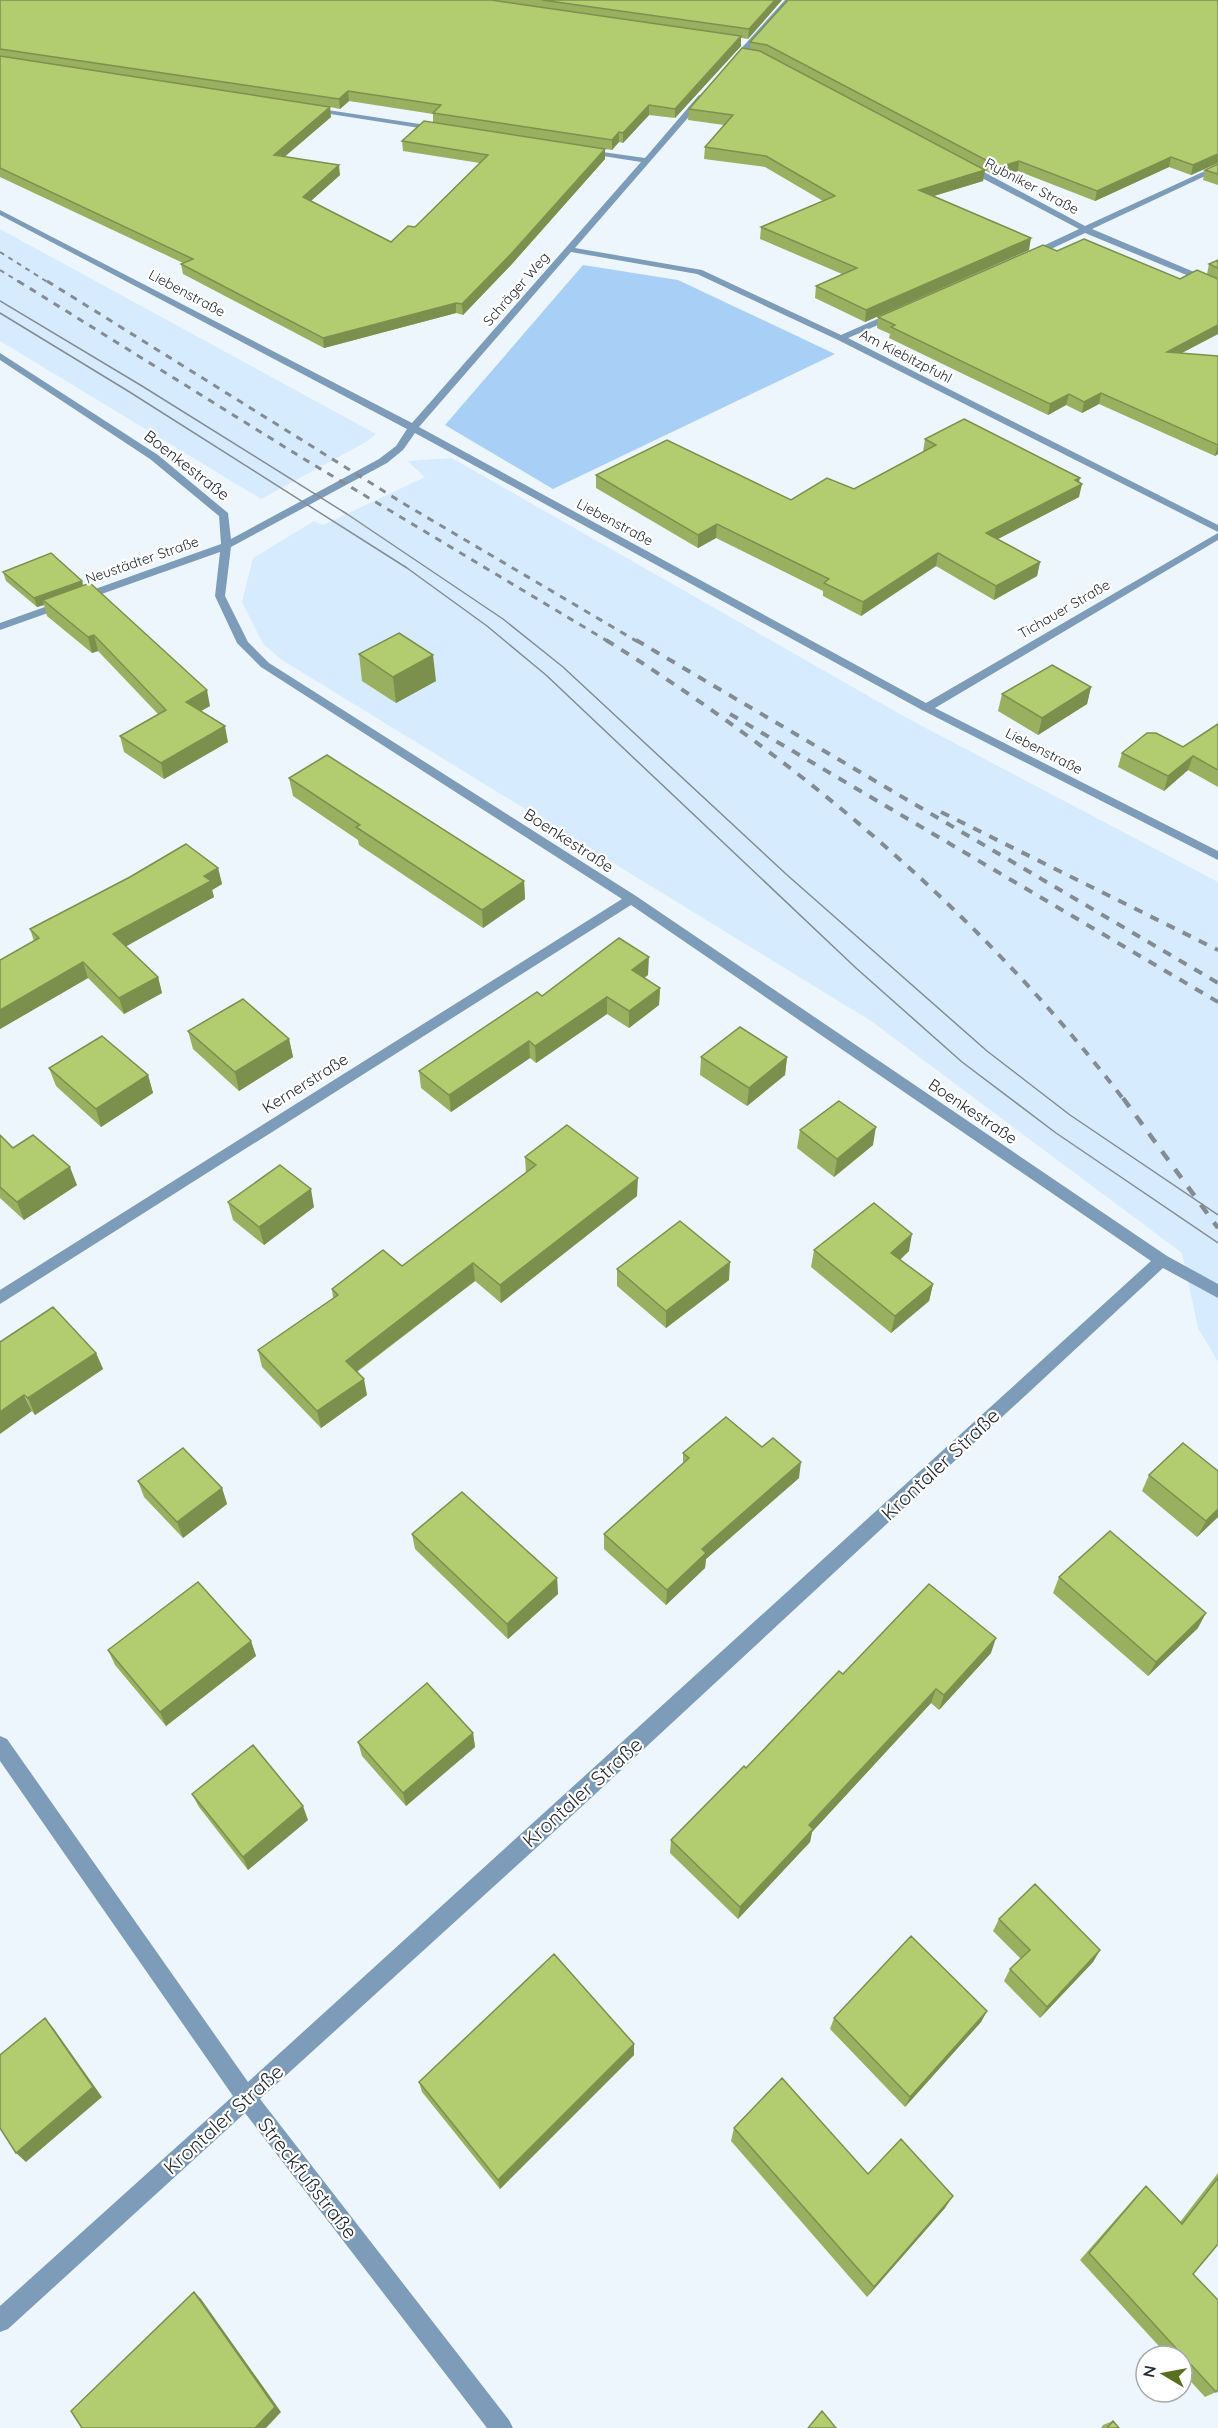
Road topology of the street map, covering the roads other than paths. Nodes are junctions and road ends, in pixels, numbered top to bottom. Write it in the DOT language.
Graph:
graph roads {
  1 [pos="789,0"];
  2 [pos="739,42"];
  3 [pos="751,43"];
  4 [pos="741,55"];
  5 [pos="751,57"];
  6 [pos="725,73"];
  7 [pos="709,90"];
  8 [pos="302,108"];
  9 [pos="451,131"];
  10 [pos="577,150"];
  11 [pos="645,160"];
  12 [pos="962,165"];
  13 [pos="1218,167"];
  14 [pos="0,212"];
  15 [pos="1086,230"];
  16 [pos="568,249"];
  17 [pos="1022,259"];
  18 [pos="1218,285"];
  19 [pos="905,310"];
  20 [pos="841,339"];
  21 [pos="0,356"];
  22 [pos="413,428"];
  23 [pos="1218,529"];
  24 [pos="1218,536"];
  25 [pos="226,546"];
  26 [pos="0,627"];
  27 [pos="926,708"];
  28 [pos="1218,856"];
  29 [pos="631,898"];
  30 [pos="1162,1260"];
  31 [pos="1218,1292"];
  32 [pos="0,1298"];
  33 [pos="0,1745"];
  34 [pos="246,2097"];
  35 [pos="0,2321"];
  36 [pos="501,2428"];
  1 -- 3 [label="street"];
  2 -- 3 [label="street"];
  3 -- 4 [label="street"];
  4 -- 5 [label="street"];
  4 -- 6 [label="street"];
  7 -- 11 [label="street, Schräger Weg"];
  8 -- 9 [label="street"];
  10 -- 11 [label="street"];
  11 -- 16 [label="street, Schräger Weg"];
  12 -- 15 [label="street, Rybniker Straße"];
  13 -- 15 [label="street"];
  14 -- 22 [label="street, Liebenstraße"];
  15 -- 17 [label="street"];
  15 -- 18 [label="street, Rybniker Straße"];
  16 -- 20 [label="street, Am Kiebitzpfuhl"];
  16 -- 22 [label="street, Schräger Weg"];
  19 -- 20 [label="street"];
  20 -- 23 [label="street, Am Kiebitzpfuhl"];
  21 -- 25 [label="street, Boenkestraße"];
  22 -- 25 [label="street, Schräger Weg"];
  22 -- 27 [label="street, Liebenstraße"];
  24 -- 27 [label="street, Tichauer Straße"];
  25 -- 26 [label="street, Neustädter Straße"];
  25 -- 29 [label="street, Boenkestraße"];
  27 -- 28 [label="street, Liebenstraße"];
  29 -- 30 [label="street, Boenkestraße"];
  29 -- 32 [label="street, Kernerstraße"];
  30 -- 31 [label="street, Boenkestraße"];
  30 -- 34 [label="street, Krontaler Straße"];
  33 -- 34 [label="street, Streckfußstraße"];
  34 -- 35 [label="street, Krontaler Straße"];
  34 -- 36 [label="street, Streckfußstraße"];
}
